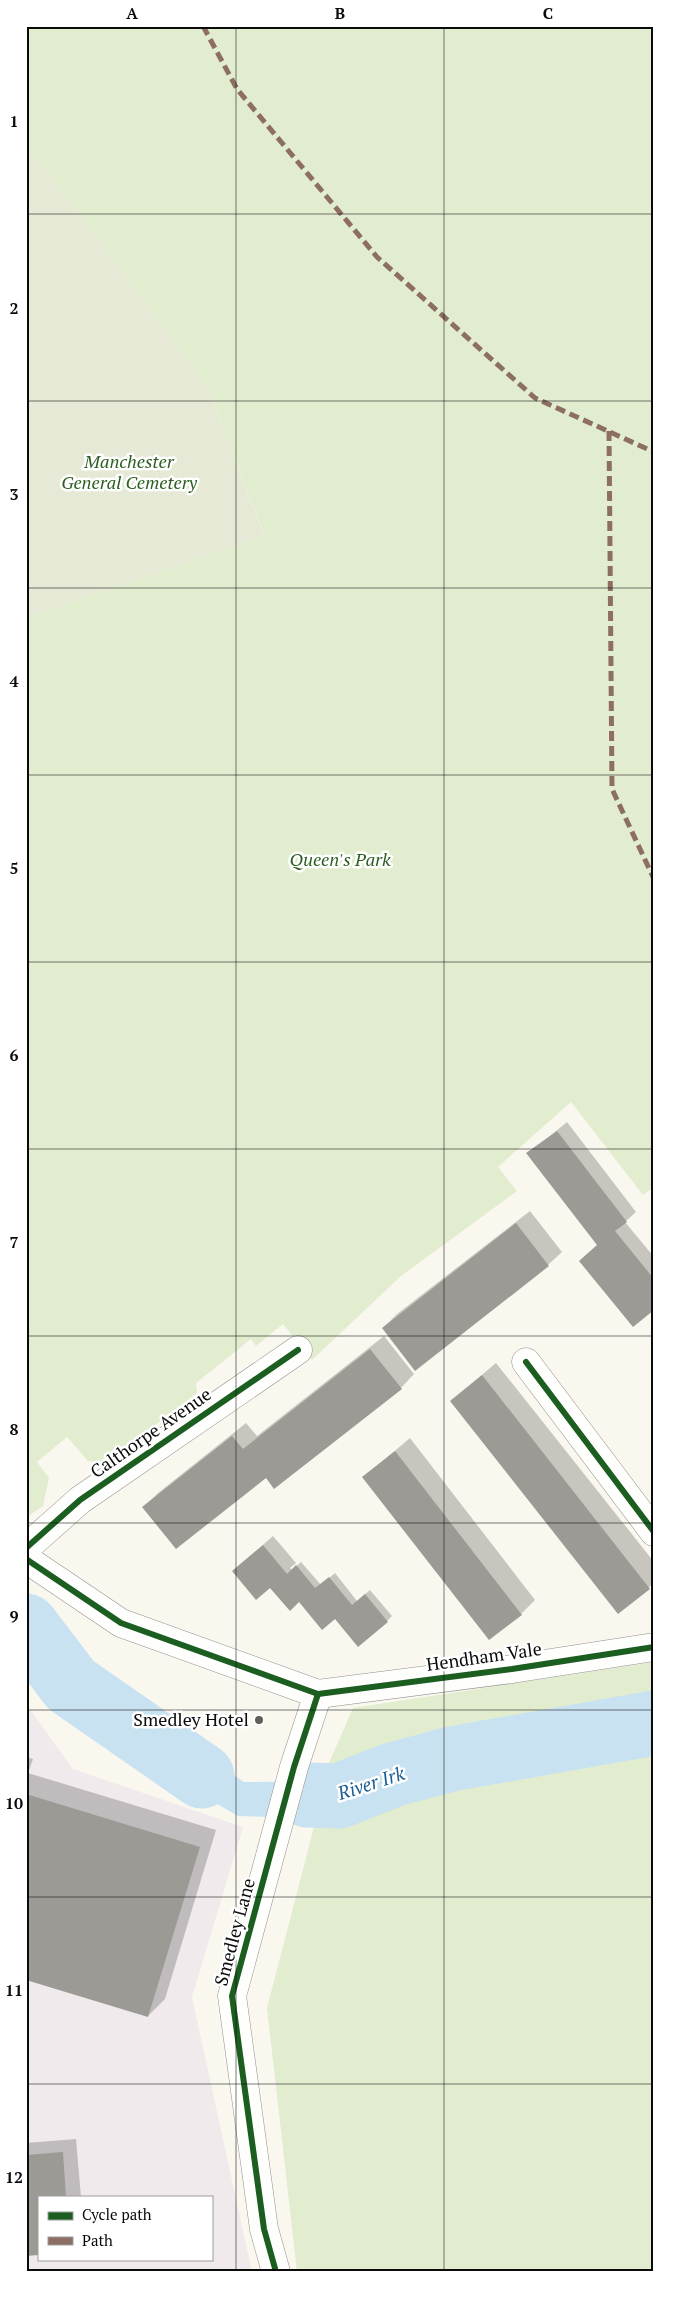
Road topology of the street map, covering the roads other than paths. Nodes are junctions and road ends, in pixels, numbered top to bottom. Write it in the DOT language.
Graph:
graph roads {
  1 [pos="298,1350"];
  2 [pos="526,1362"];
  3 [pos="654,1532"];
  4 [pos="26,1548"];
  5 [pos="26,1559"];
  6 [pos="654,1647"];
  7 [pos="318,1694"];
  8 [pos="276,2272"];
  1 -- 4 [label="street, Calthorpe Avenue"];
  2 -- 3 [label="street"];
  5 -- 7 [label="street"];
  6 -- 7 [label="street, Hendham Vale"];
  7 -- 8 [label="street, Smedley Lane"];
}
